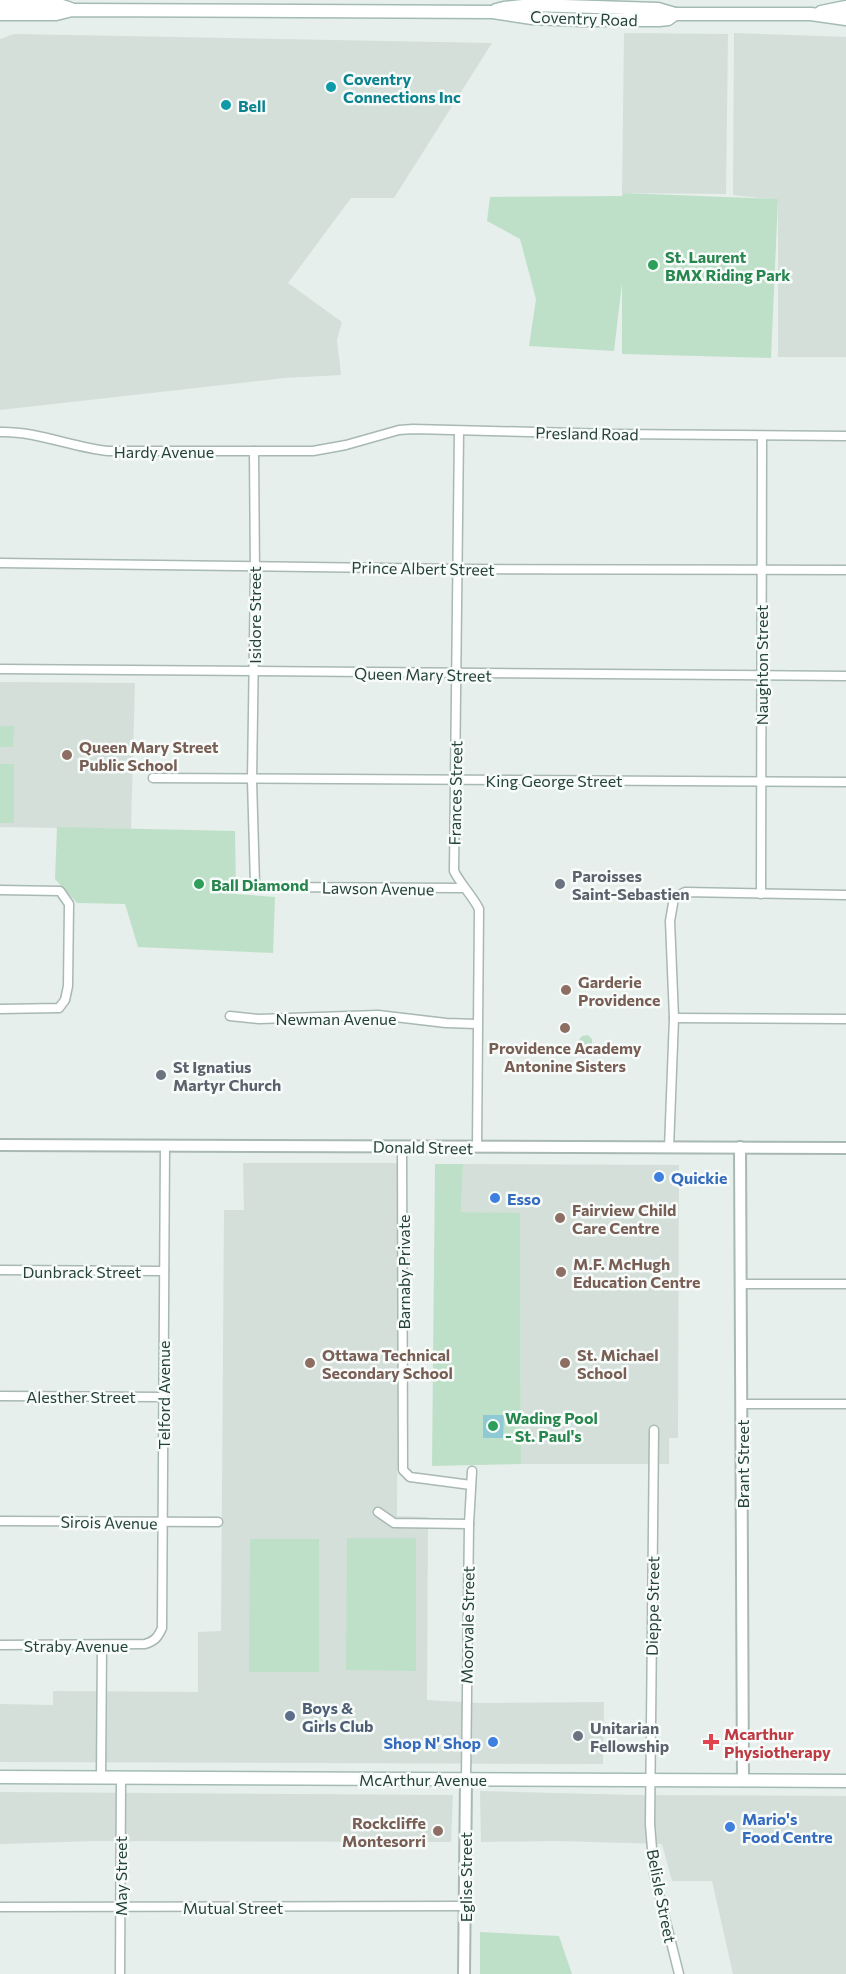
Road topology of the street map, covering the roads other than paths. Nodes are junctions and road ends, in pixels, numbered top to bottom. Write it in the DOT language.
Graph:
graph roads {
  1 [pos="0,3"];
  2 [pos="846,7"];
  3 [pos="556,8"];
  4 [pos="72,10"];
  5 [pos="0,14"];
  6 [pos="811,14"];
  7 [pos="846,19"];
  8 [pos="459,431"];
  9 [pos="0,432"];
  10 [pos="762,436"];
  11 [pos="846,436"];
  12 [pos="330,448"];
  13 [pos="254,451"];
  14 [pos="0,563"];
  15 [pos="255,567"];
  16 [pos="458,569"];
  17 [pos="761,569"];
  18 [pos="846,570"];
  19 [pos="0,669"];
  20 [pos="254,672"];
  21 [pos="456,674"];
  22 [pos="761,676"];
  23 [pos="846,676"];
  24 [pos="153,778"];
  25 [pos="252,780"];
  26 [pos="456,780"];
  27 [pos="761,782"];
  28 [pos="846,782"];
  29 [pos="463,888"];
  30 [pos="0,890"];
  31 [pos="761,894"];
  32 [pos="846,895"];
  33 [pos="0,1009"];
  34 [pos="230,1016"];
  35 [pos="674,1017"];
  36 [pos="846,1019"];
  37 [pos="477,1024"];
  38 [pos="165,1144"];
  39 [pos="0,1145"];
  40 [pos="402,1146"];
  41 [pos="477,1147"];
  42 [pos="740,1147"];
  43 [pos="669,1148"];
  44 [pos="846,1148"];
  45 [pos="0,1270"];
  46 [pos="164,1271"];
  47 [pos="740,1284"];
  48 [pos="846,1284"];
  49 [pos="0,1395"];
  50 [pos="163,1397"];
  51 [pos="742,1404"];
  52 [pos="846,1404"];
  53 [pos="654,1430"];
  54 [pos="472,1471"];
  55 [pos="471,1485"];
  56 [pos="378,1512"];
  57 [pos="0,1521"];
  58 [pos="218,1522"];
  59 [pos="162,1523"];
  60 [pos="469,1524"];
  61 [pos="152,1642"];
  62 [pos="0,1645"];
  63 [pos="102,1645"];
  64 [pos="0,1777"];
  65 [pos="102,1778"];
  66 [pos="121,1778"];
  67 [pos="466,1779"];
  68 [pos="650,1780"];
  69 [pos="743,1781"];
  70 [pos="846,1781"];
  71 [pos="466,1906"];
  72 [pos="0,1907"];
  73 [pos="120,1907"];
  74 [pos="120,1974"];
  75 [pos="464,1974"];
  76 [pos="679,1974"];
  1 -- 4 [label="main road, Coventry Road"];
  2 -- 6 [label="main road, Coventry Road"];
  3 -- 4 [label="main road, Coventry Road"];
  3 -- 6 [label="main road, Coventry Road"];
  4 -- 5 [label="main road, Coventry Road"];
  6 -- 7 [label="main road, Coventry Road"];
  8 -- 10 [label="street, Presland Road"];
  8 -- 12 [label="street, Presland Road"];
  8 -- 16 [label="street, Frances Street"];
  9 -- 13 [label="street, Hardy Avenue"];
  10 -- 11 [label="street, Presland Road"];
  10 -- 17 [label="street, Naughton Street"];
  12 -- 13 [label="street, Hardy Avenue"];
  13 -- 15 [label="street, Isidore Street"];
  14 -- 15 [label="street, Prince Albert Street"];
  15 -- 16 [label="street, Prince Albert Street"];
  15 -- 20 [label="street, Isidore Street"];
  16 -- 17 [label="street, Prince Albert Street"];
  16 -- 21 [label="street, Frances Street"];
  17 -- 18 [label="street, Prince Albert Street"];
  17 -- 22 [label="street, Naughton Street"];
  19 -- 20 [label="street, Queen Mary Street"];
  20 -- 21 [label="street, Queen Mary Street"];
  20 -- 25 [label="street, Isidore Street"];
  21 -- 22 [label="street, Queen Mary Street"];
  21 -- 26 [label="street, Frances Street"];
  22 -- 23 [label="street, Queen Mary Street"];
  22 -- 27 [label="street, Naughton Street"];
  24 -- 25 [label="street, King George Street"];
  25 -- 26 [label="street, King George Street"];
  25 -- 29 [label="street, Lawson Avenue"];
  26 -- 27 [label="street, King George Street"];
  26 -- 29 [label="street, Frances Street"];
  27 -- 28 [label="street, King George Street"];
  27 -- 31 [label="street, Naughton Street"];
  29 -- 37 [label="street, Frances Street"];
  30 -- 33 [label="street"];
  31 -- 32 [label="street"];
  31 -- 35 [label="street"];
  34 -- 37 [label="street, Newman Avenue"];
  35 -- 36 [label="street"];
  35 -- 43 [label="street"];
  37 -- 41 [label="street, Frances Street"];
  38 -- 39 [label="street, Donald Street"];
  38 -- 40 [label="street, Donald Street"];
  38 -- 46 [label="street, Telford Avenue"];
  40 -- 41 [label="street, Donald Street"];
  40 -- 55 [label="street, Barnaby Private"];
  41 -- 43 [label="street, Donald Street"];
  42 -- 43 [label="street, Donald Street"];
  42 -- 44 [label="street, Donald Street"];
  42 -- 47 [label="street, Brant Street"];
  45 -- 46 [label="street, Dunbrack Street"];
  46 -- 50 [label="street, Telford Avenue"];
  47 -- 48 [label="street"];
  47 -- 51 [label="street, Brant Street"];
  49 -- 50 [label="street, Alesther Street"];
  50 -- 59 [label="street, Telford Avenue"];
  51 -- 52 [label="street"];
  51 -- 69 [label="street, Brant Street"];
  53 -- 68 [label="street, Dieppe Street"];
  54 -- 55 [label="street, Moorvale Street"];
  55 -- 60 [label="street, Moorvale Street"];
  56 -- 60 [label="street"];
  57 -- 59 [label="street, Sirois Avenue"];
  58 -- 59 [label="street, Sirois Avenue"];
  59 -- 61 [label="street, Telford Avenue"];
  60 -- 67 [label="street, Moorvale Street"];
  61 -- 63 [label="street, Straby Avenue"];
  62 -- 63 [label="street, Straby Avenue"];
  63 -- 65 [label="street"];
  64 -- 65 [label="main road, McArthur Avenue"];
  65 -- 66 [label="main road, McArthur Avenue"];
  66 -- 67 [label="main road, McArthur Avenue"];
  66 -- 73 [label="street, May Street"];
  67 -- 68 [label="main road, McArthur Avenue"];
  67 -- 71 [label="street, Eglise Street"];
  68 -- 69 [label="main road, McArthur Avenue"];
  68 -- 76 [label="street, Belisle Street"];
  69 -- 70 [label="main road, McArthur Avenue"];
  71 -- 73 [label="street, Mutual Street"];
  71 -- 75 [label="street, Eglise Street"];
  72 -- 73 [label="street, Mutual Street"];
  73 -- 74 [label="street, May Street"];
}
